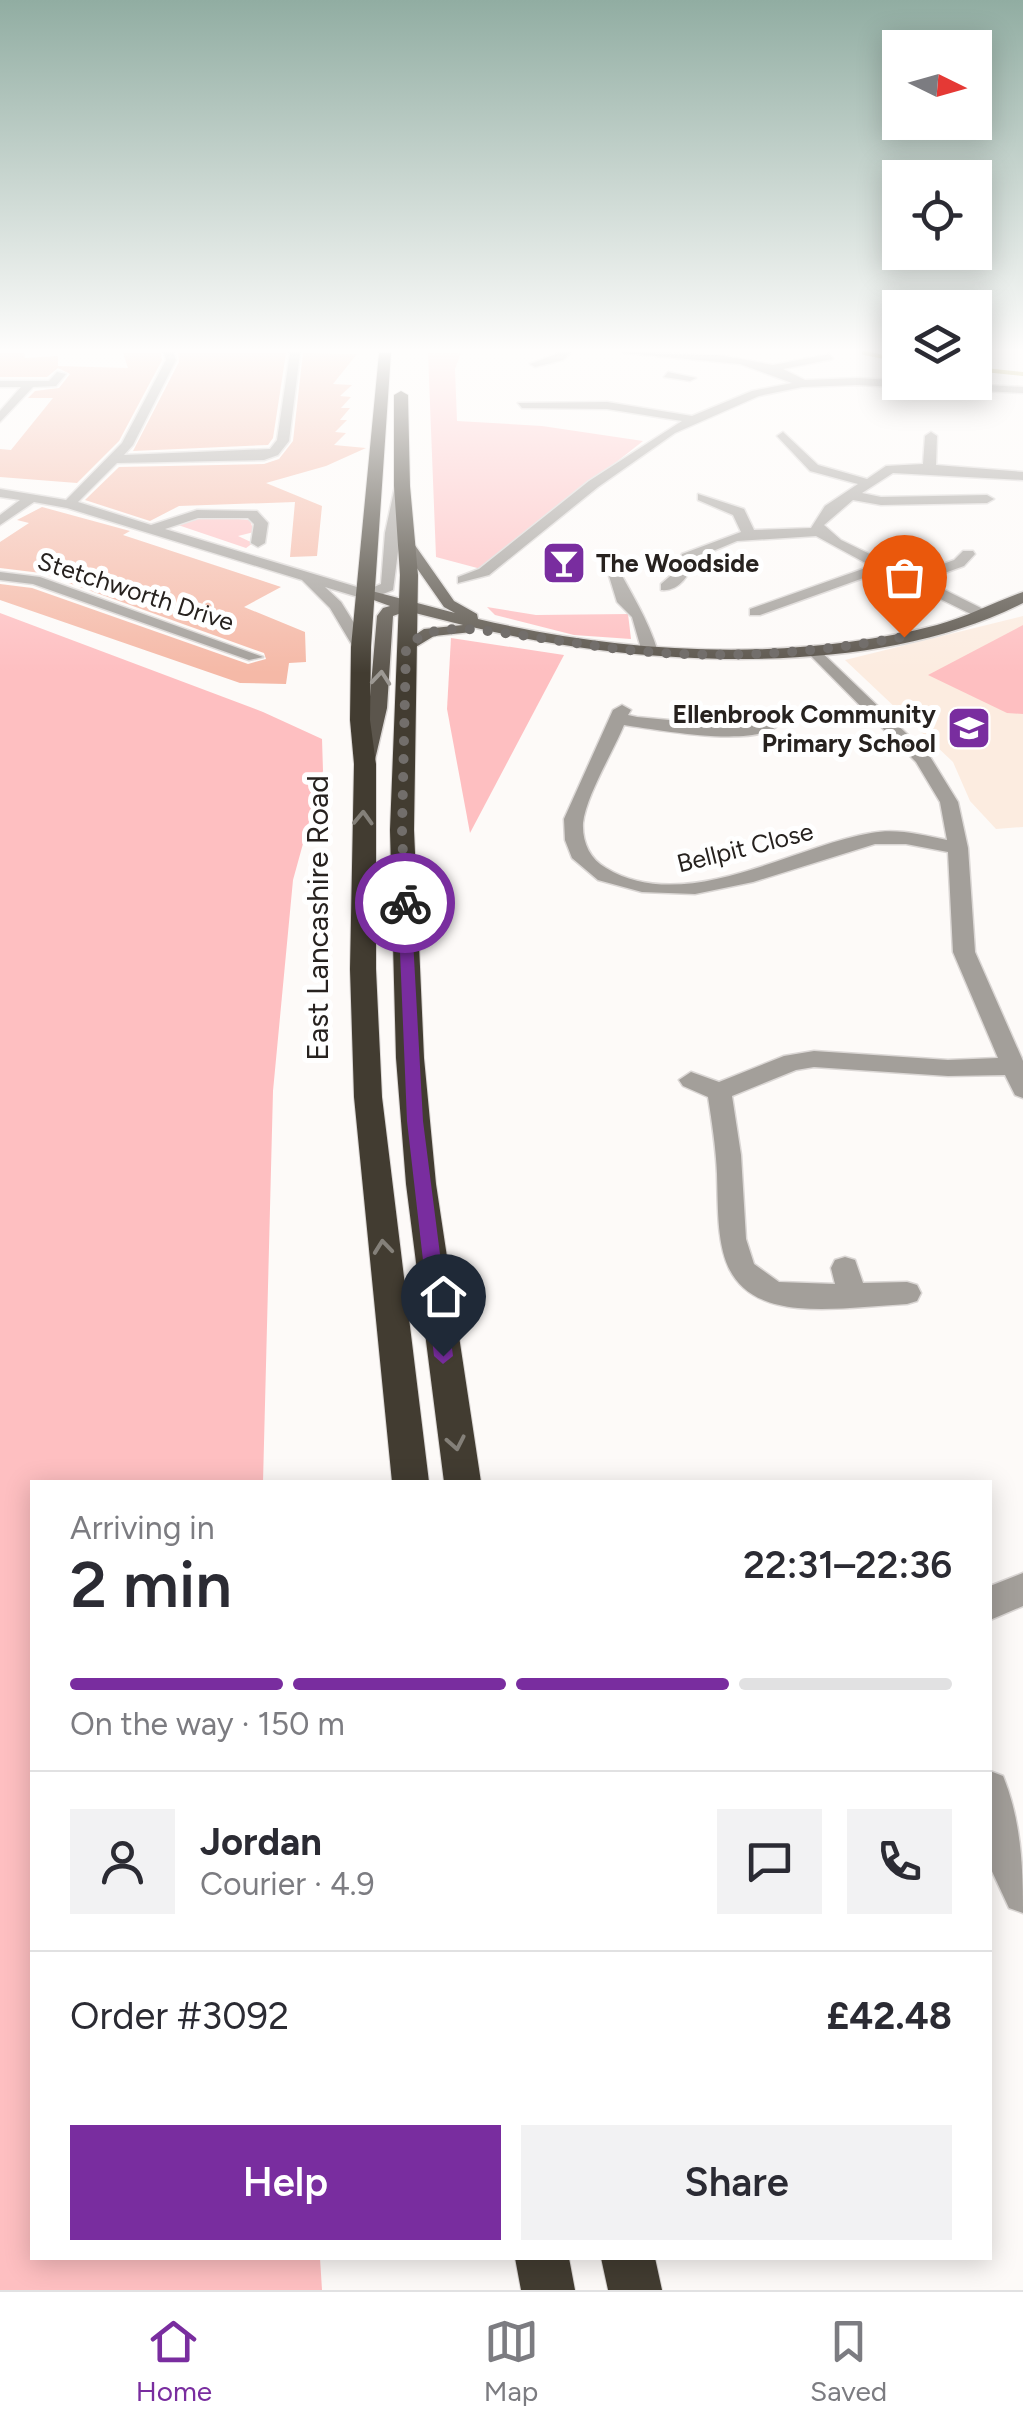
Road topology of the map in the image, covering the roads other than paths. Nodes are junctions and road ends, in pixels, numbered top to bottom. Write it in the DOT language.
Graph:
graph roads {
  1 [pos="112,460"];
  2 [pos="376,460"];
  3 [pos="402,460"];
  4 [pos="626,460"];
  5 [pos="806,460"];
  6 [pos="930,460"];
  7 [pos="929,468"];
  8 [pos="1023,476"];
  9 [pos="867,483"];
  10 [pos="402,486"];
  11 [pos="0,492"];
  12 [pos="850,495"];
  13 [pos="33,497"];
  14 [pos="703,497"];
  15 [pos="987,499"];
  16 [pos="69,504"];
  17 [pos="0,521"];
  18 [pos="154,528"];
  19 [pos="819,532"];
  20 [pos="748,533"];
  21 [pos="258,543"];
  22 [pos="407,544"];
  23 [pos="968,554"];
  24 [pos="368,558"];
  25 [pos="610,566"];
  26 [pos="884,566"];
  27 [pos="301,574"];
  28 [pos="0,576"];
  29 [pos="463,580"];
  30 [pos="912,580"];
  31 [pos="666,587"];
  32 [pos="368,595"];
  33 [pos="1023,597"];
  34 [pos="407,606"];
  35 [pos="756,612"];
  36 [pos="984,615"];
  37 [pos="521,634"];
  38 [pos="361,647"];
  39 [pos="406,648"];
  40 [pos="815,651"];
  41 [pos="650,652"];
  42 [pos="255,657"];
  43 [pos="771,726"];
  44 [pos="365,764"];
  45 [pos="958,848"];
  46 [pos="1014,1066"];
  47 [pos="691,1080"];
  48 [pos="1023,1089"];
  49 [pos="719,1092"];
  50 [pos="907,1292"];
  51 [pos="411,1480"];
  52 [pos="463,1480"];
  53 [pos="1023,1589"];
  54 [pos="992,1603"];
  55 [pos="992,1799"];
  56 [pos="1023,1894"];
  57 [pos="542,2260"];
  58 [pos="628,2260"];
  59 [pos="548,2290"];
  60 [pos="635,2290"];
  1 -- 16 [label="street"];
  2 -- 24 [label="highway, East Lancashire Road"];
  3 -- 10 [label="highway"];
  4 -- 29 [label="street"];
  5 -- 9 [label="street"];
  6 -- 7 [label="street"];
  7 -- 8 [label="street"];
  7 -- 9 [label="street"];
  9 -- 12 [label="street"];
  10 -- 22 [label="highway"];
  10 -- 32 [label="street"];
  11 -- 13 [label="street"];
  12 -- 15 [label="street"];
  12 -- 19 [label="street"];
  13 -- 16 [label="street"];
  13 -- 17 [label="street"];
  14 -- 20 [label="street"];
  16 -- 18 [label="street"];
  18 -- 21 [label="street"];
  18 -- 27 [label="street"];
  19 -- 20 [label="street"];
  19 -- 26 [label="street"];
  20 -- 31 [label="street"];
  22 -- 34 [label="highway"];
  22 -- 37 [label="main road"];
  23 -- 30 [label="street"];
  24 -- 27 [label="street"];
  24 -- 32 [label="highway, East Lancashire Road"];
  25 -- 41 [label="street"];
  26 -- 30 [label="street"];
  26 -- 35 [label="street"];
  27 -- 32 [label="street"];
  27 -- 38 [label="street"];
  28 -- 42 [label="street, Stetchworth Drive"];
  30 -- 36 [label="street"];
  32 -- 34 [label="main road"];
  32 -- 38 [label="highway, East Lancashire Road"];
  33 -- 36 [label="main road"];
  34 -- 37 [label="main road"];
  34 -- 39 [label="highway"];
  44 -- 34 [label="main road, one-way"];
  36 -- 40 [label="main road"];
  37 -- 39 [label="main road"];
  37 -- 41 [label="main road"];
  38 -- 44 [label="highway, East Lancashire Road"];
  39 -- 52 [label="highway, one-way"];
  40 -- 41 [label="main road"];
  40 -- 45 [label="street"];
  43 -- 45 [label="street, Bellpit Close"];
  51 -- 44 [label="highway, East Lancashire Road, one-way"];
  45 -- 46 [label="street"];
  46 -- 48 [label="street"];
  46 -- 49 [label="street"];
  47 -- 49 [label="street"];
  49 -- 50 [label="street"];
  53 -- 54 [label="street"];
  55 -- 56 [label="street"];
  57 -- 59 [label="highway"];
  58 -- 60 [label="highway"];
}
